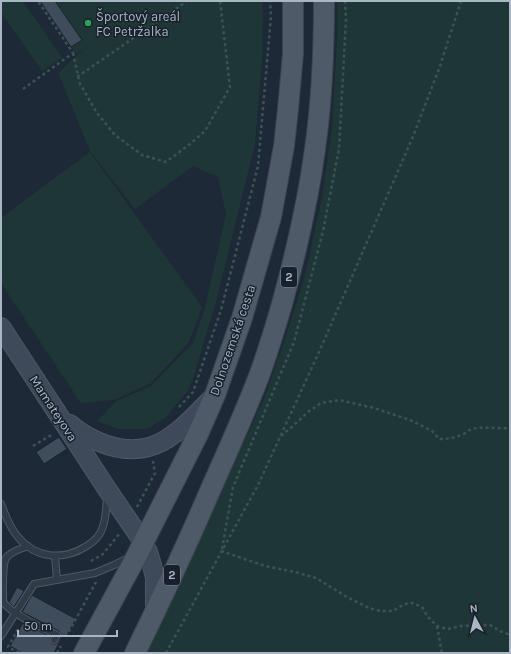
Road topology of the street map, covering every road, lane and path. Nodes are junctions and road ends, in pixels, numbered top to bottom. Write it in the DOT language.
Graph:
graph roads {
  1 [pos="38,1"];
  2 [pos="187,1"];
  3 [pos="220,1"];
  4 [pos="270,1"];
  5 [pos="293,1"];
  6 [pos="324,1"];
  7 [pos="461,1"];
  8 [pos="73,53"];
  9 [pos="77,77"];
  10 [pos="23,89"];
  11 [pos="1,327"];
  12 [pos="215,395"];
  13 [pos="178,409"];
  14 [pos="62,418"];
  15 [pos="510,428"];
  16 [pos="280,436"];
  17 [pos="32,446"];
  18 [pos="107,489"];
  19 [pos="1,504"];
  20 [pos="28,546"];
  21 [pos="139,550"];
  22 [pos="221,551"];
  23 [pos="55,556"];
  24 [pos="57,580"];
  25 [pos="98,580"];
  26 [pos="16,613"];
  27 [pos="155,614"];
  28 [pos="437,626"];
  29 [pos="19,628"];
  30 [pos="510,633"];
  31 [pos="1,636"];
  32 [pos="54,640"];
  33 [pos="20,653"];
  34 [pos="57,653"];
  35 [pos="84,653"];
  36 [pos="135,653"];
  37 [pos="166,653"];
  38 [pos="442,653"];
  1 -- 8 [label="path"];
  2 -- 9 [label="path"];
  3 -- 9 [label="path"];
  4 -- 13 [label="path"];
  5 -- 12 [label="main road, Dolnozemská cesta"];
  6 -- 27 [label="main road, 2"];
  7 -- 16 [label="path"];
  8 -- 9 [label="path"];
  8 -- 10 [label="path"];
  11 -- 14 [label="street, Mamateyova"];
  12 -- 14 [label="street"];
  12 -- 21 [label="main road, Dolnozemská cesta"];
  14 -- 17 [label="path"];
  14 -- 18 [label="street, Mamateyova"];
  15 -- 16 [label="path"];
  16 -- 22 [label="path"];
  18 -- 21 [label="street, Mamateyova"];
  18 -- 23 [label="lane"];
  19 -- 20 [label="lane"];
  20 -- 23 [label="lane"];
  20 -- 26 [label="lane"];
  21 -- 24 [label="lane"];
  21 -- 27 [label="street, Mamateyova"];
  21 -- 35 [label="main road, Dolnozemská cesta"];
  22 -- 28 [label="path"];
  22 -- 37 [label="path"];
  23 -- 24 [label="lane"];
  24 -- 26 [label="lane"];
  25 -- 34 [label="path"];
  26 -- 31 [label="lane"];
  26 -- 32 [label="lane"];
  27 -- 36 [label="main road, 2"];
  28 -- 30 [label="path"];
  28 -- 38 [label="path"];
  29 -- 33 [label="path"];
}
